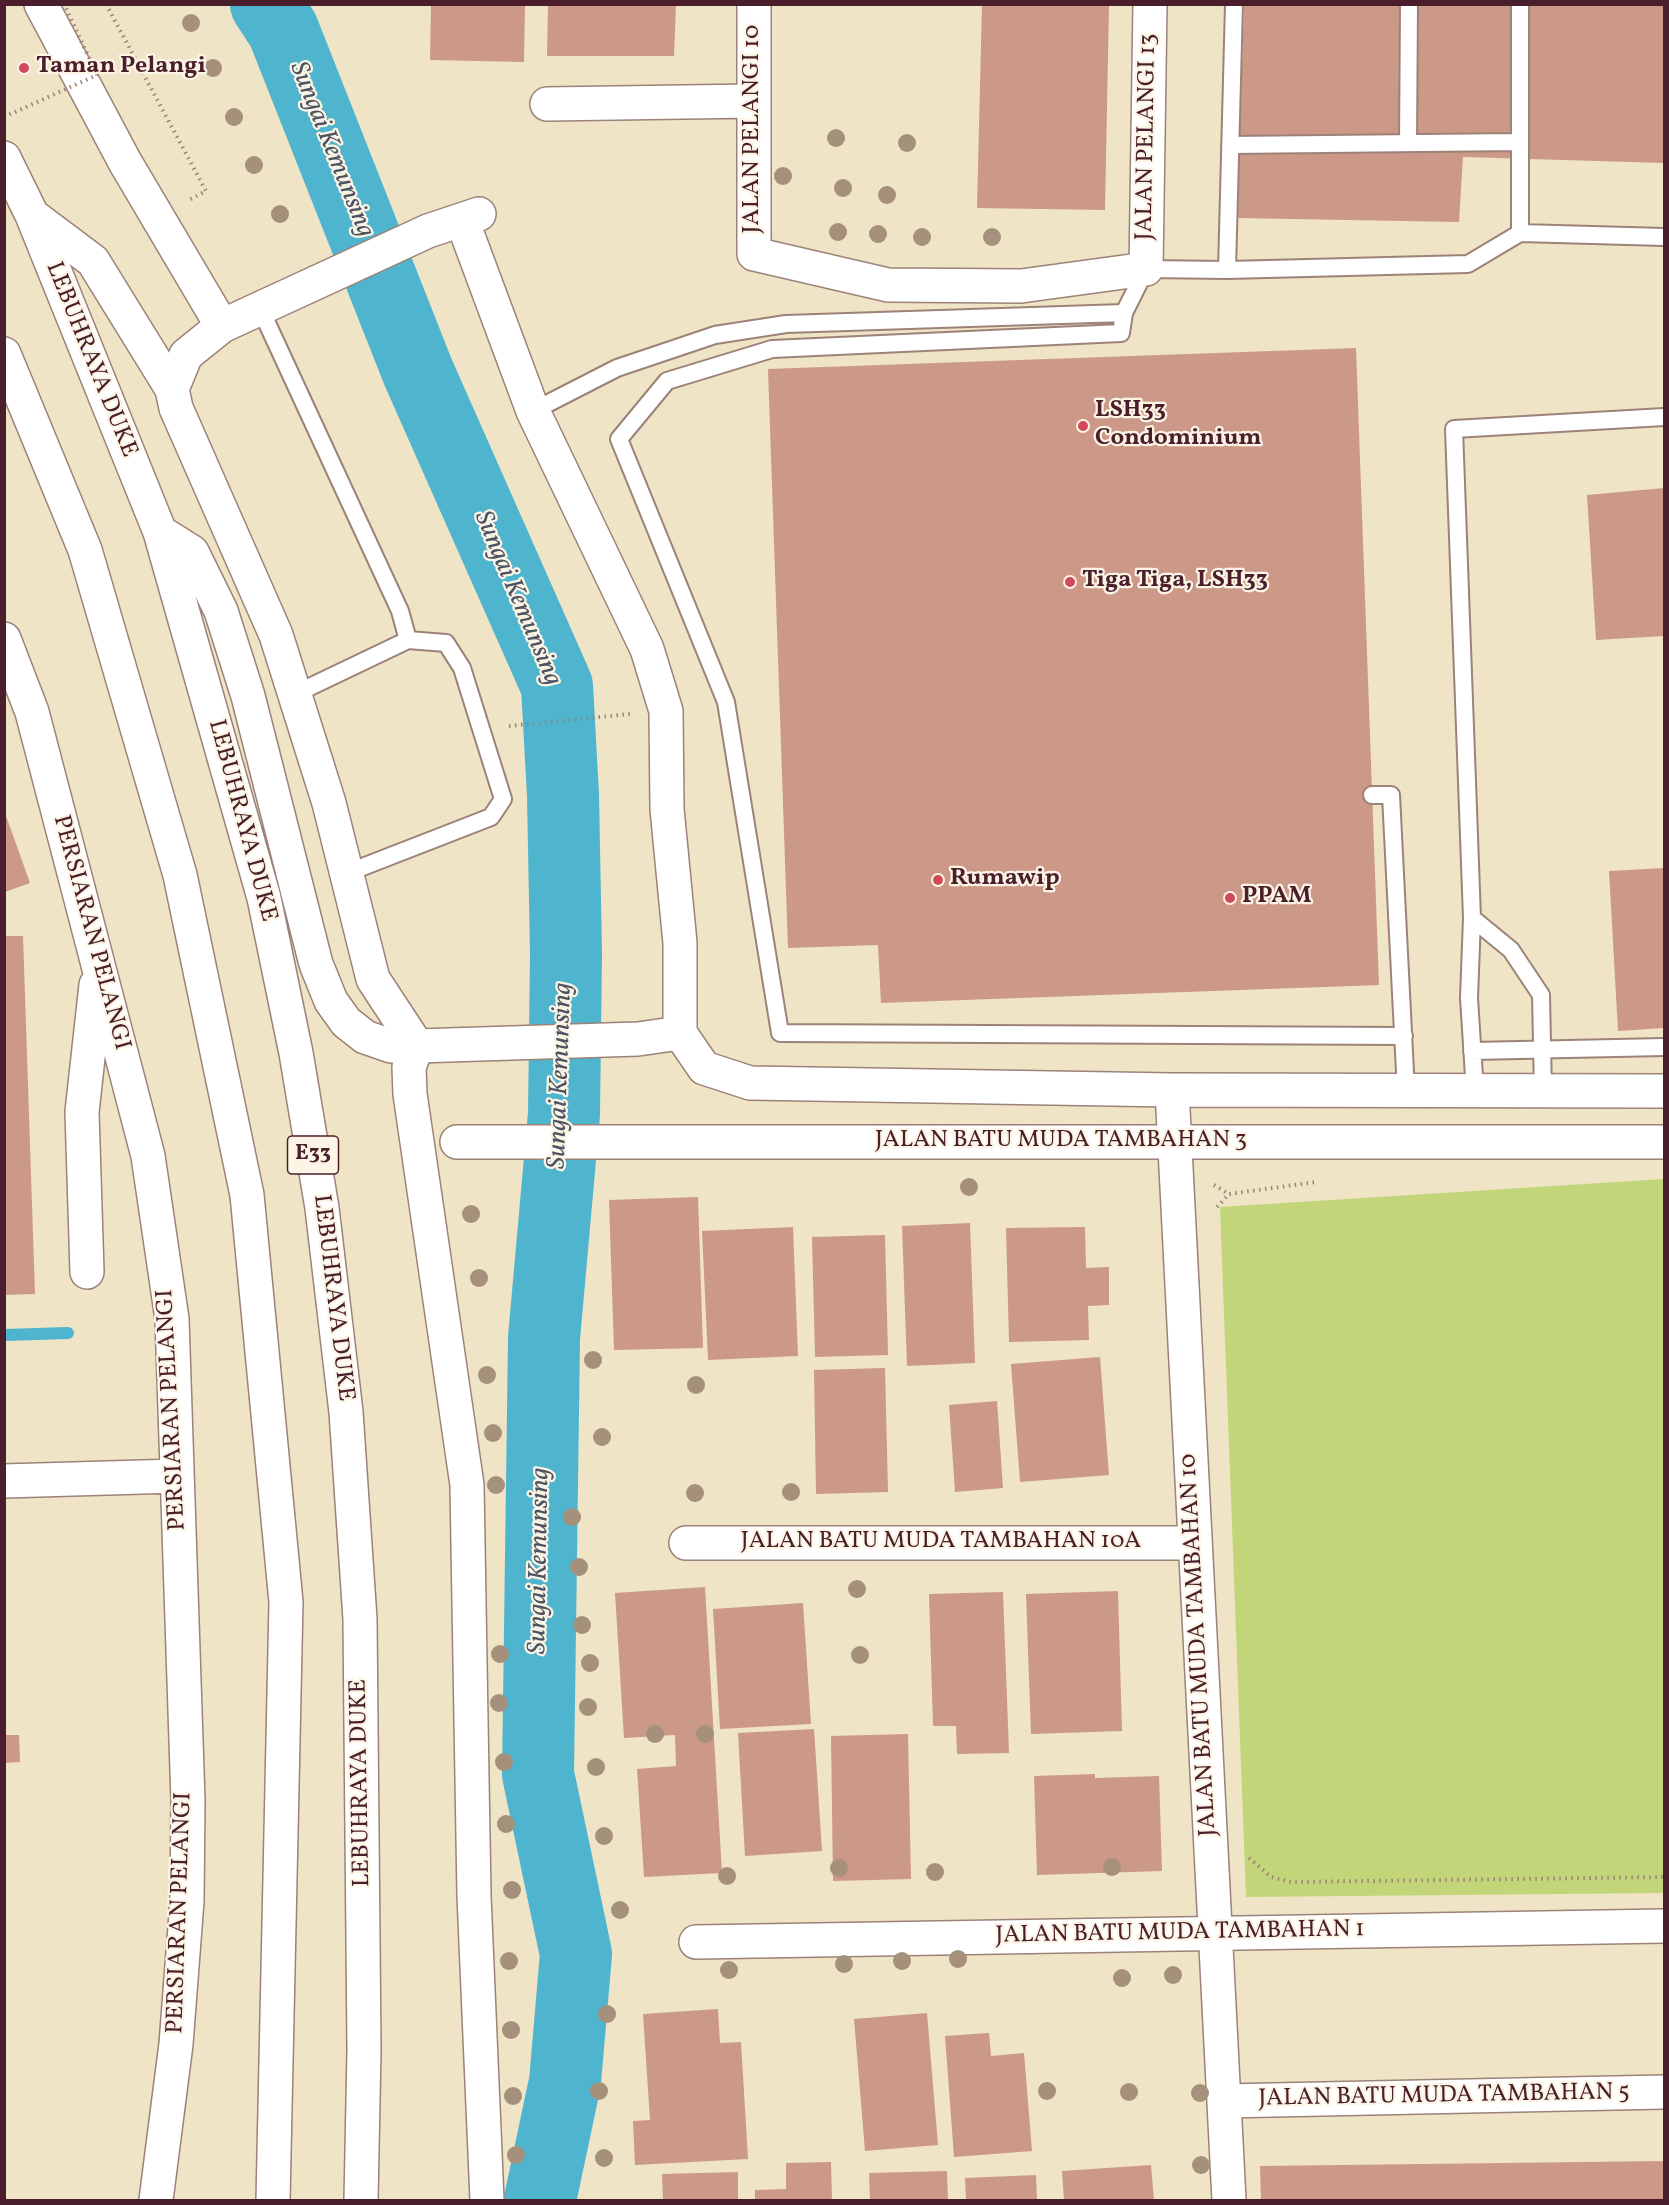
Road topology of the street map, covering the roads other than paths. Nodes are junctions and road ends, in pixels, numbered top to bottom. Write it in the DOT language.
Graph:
graph roads {
  1 [pos="41,4"];
  2 [pos="754,4"];
  3 [pos="1150,4"];
  4 [pos="1234,4"];
  5 [pos="1409,4"];
  6 [pos="1520,4"];
  7 [pos="753,101"];
  8 [pos="547,104"];
  9 [pos="1518,142"];
  10 [pos="1408,143"];
  11 [pos="1230,145"];
  12 [pos="4,158"];
  13 [pos="32,215"];
  14 [pos="1520,233"];
  15 [pos="1665,237"];
  16 [pos="1146,269"];
  17 [pos="1227,270"];
  18 [pos="261,308"];
  19 [pos="1124,313"];
  20 [pos="222,326"];
  21 [pos="4,354"];
  22 [pos="172,389"];
  23 [pos="533,411"];
  24 [pos="1665,417"];
  25 [pos="160,532"];
  26 [pos="4,639"];
  27 [pos="408,640"];
  28 [pos="295,694"];
  29 [pos="1372,795"];
  30 [pos="347,873"];
  31 [pos="1473,918"];
  32 [pos="99,965"];
  33 [pos="681,1032"];
  34 [pos="1404,1036"];
  35 [pos="417,1046"];
  36 [pos="1665,1047"];
  37 [pos="1543,1050"];
  38 [pos="1472,1051"];
  39 [pos="1172,1090"];
  40 [pos="1406,1092"];
  41 [pos="1475,1092"];
  42 [pos="1543,1092"];
  43 [pos="1665,1092"];
  44 [pos="457,1142"];
  45 [pos="1175,1142"];
  46 [pos="1665,1142"];
  47 [pos="87,1272"];
  48 [pos="177,1476"];
  49 [pos="4,1481"];
  50 [pos="686,1543"];
  51 [pos="1195,1543"];
  52 [pos="1665,1926"];
  53 [pos="1215,1934"];
  54 [pos="696,1942"];
  55 [pos="1665,2092"];
  56 [pos="1224,2101"];
  57 [pos="156,2200"];
  58 [pos="273,2200"];
  59 [pos="361,2200"];
  60 [pos="487,2200"];
  61 [pos="1229,2200"];
  1 -- 20 [label="main road"];
  2 -- 7 [label="main road, JALAN PELANGI 10"];
  3 -- 16 [label="main road, JALAN PELANGI 13"];
  4 -- 11 [label="lane"];
  5 -- 10 [label="lane"];
  6 -- 9 [label="lane"];
  7 -- 8 [label="main road"];
  7 -- 16 [label="main road, JALAN PELANGI 10"];
  9 -- 10 [label="lane"];
  9 -- 14 [label="lane"];
  10 -- 11 [label="lane"];
  11 -- 17 [label="lane"];
  12 -- 13 [label="main road, LEBUHRAYA DUKE / E33"];
  13 -- 22 [label="main road"];
  13 -- 25 [label="main road, LEBUHRAYA DUKE / E33"];
  14 -- 15 [label="lane"];
  14 -- 17 [label="lane"];
  16 -- 17 [label="lane"];
  16 -- 19 [label="lane"];
  18 -- 20 [label="main road"];
  18 -- 23 [label="main road"];
  18 -- 27 [label="lane"];
  19 -- 23 [label="lane"];
  19 -- 34 [label="lane"];
  20 -- 22 [label="main road"];
  21 -- 58 [label="main road"];
  22 -- 28 [label="main road"];
  23 -- 33 [label="main road"];
  24 -- 31 [label="lane"];
  25 -- 35 [label="main road"];
  25 -- 59 [label="main road, LEBUHRAYA DUKE / E33"];
  26 -- 32 [label="main road, PERSIARAN PELANGI"];
  27 -- 28 [label="lane"];
  27 -- 30 [label="lane"];
  28 -- 30 [label="main road"];
  29 -- 34 [label="lane"];
  30 -- 35 [label="main road"];
  31 -- 37 [label="lane"];
  31 -- 38 [label="lane"];
  32 -- 47 [label="main road"];
  32 -- 48 [label="main road, PERSIARAN PELANGI"];
  33 -- 35 [label="main road"];
  33 -- 39 [label="main road"];
  34 -- 40 [label="lane"];
  35 -- 60 [label="main road"];
  36 -- 37 [label="lane"];
  37 -- 38 [label="lane"];
  37 -- 42 [label="lane"];
  38 -- 41 [label="lane"];
  39 -- 40 [label="main road"];
  39 -- 45 [label="main road, JALAN BATU MUDA TAMBAHAN 10"];
  40 -- 41 [label="main road"];
  41 -- 42 [label="main road"];
  42 -- 43 [label="main road"];
  44 -- 45 [label="main road, JALAN BATU MUDA TAMBAHAN 3"];
  45 -- 46 [label="main road, JALAN BATU MUDA TAMBAHAN 3"];
  45 -- 51 [label="main road, JALAN BATU MUDA TAMBAHAN 10"];
  48 -- 49 [label="main road"];
  48 -- 57 [label="main road, PERSIARAN PELANGI"];
  50 -- 51 [label="main road, JALAN BATU MUDA TAMBAHAN 10A"];
  51 -- 53 [label="main road, JALAN BATU MUDA TAMBAHAN 10"];
  52 -- 53 [label="main road, JALAN BATU MUDA TAMBAHAN 1"];
  53 -- 54 [label="main road, JALAN BATU MUDA TAMBAHAN 1"];
  53 -- 56 [label="main road, JALAN BATU MUDA TAMBAHAN 10"];
  55 -- 56 [label="main road, JALAN BATU MUDA TAMBAHAN 5"];
  56 -- 61 [label="main road, JALAN BATU MUDA TAMBAHAN 10"];
}
